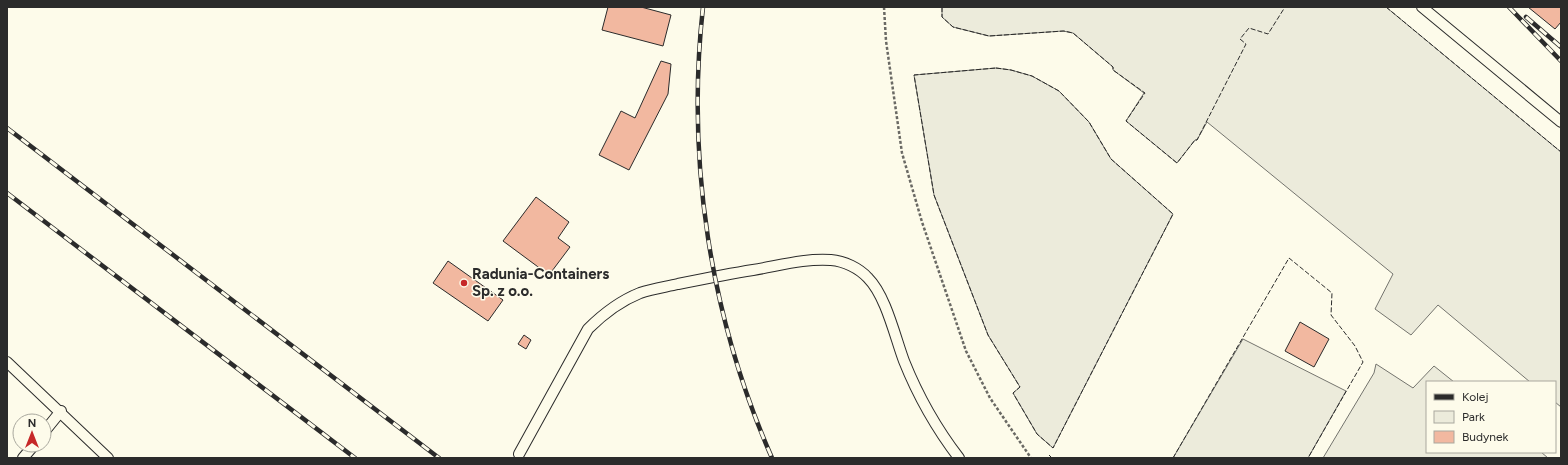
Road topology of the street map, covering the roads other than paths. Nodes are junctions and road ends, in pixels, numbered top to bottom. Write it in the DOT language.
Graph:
graph roads {
  1 [pos="1422,7"];
  2 [pos="1561,122"];
  3 [pos="7,362"];
  4 [pos="61,411"];
  5 [pos="52,422"];
  6 [pos="519,454"];
  7 [pos="108,458"];
  8 [pos="959,458"];
  1 -- 2 [label="lane"];
  3 -- 4 [label="lane"];
  4 -- 5 [label="lane"];
  4 -- 7 [label="lane"];
  6 -- 8 [label="lane"];
}
